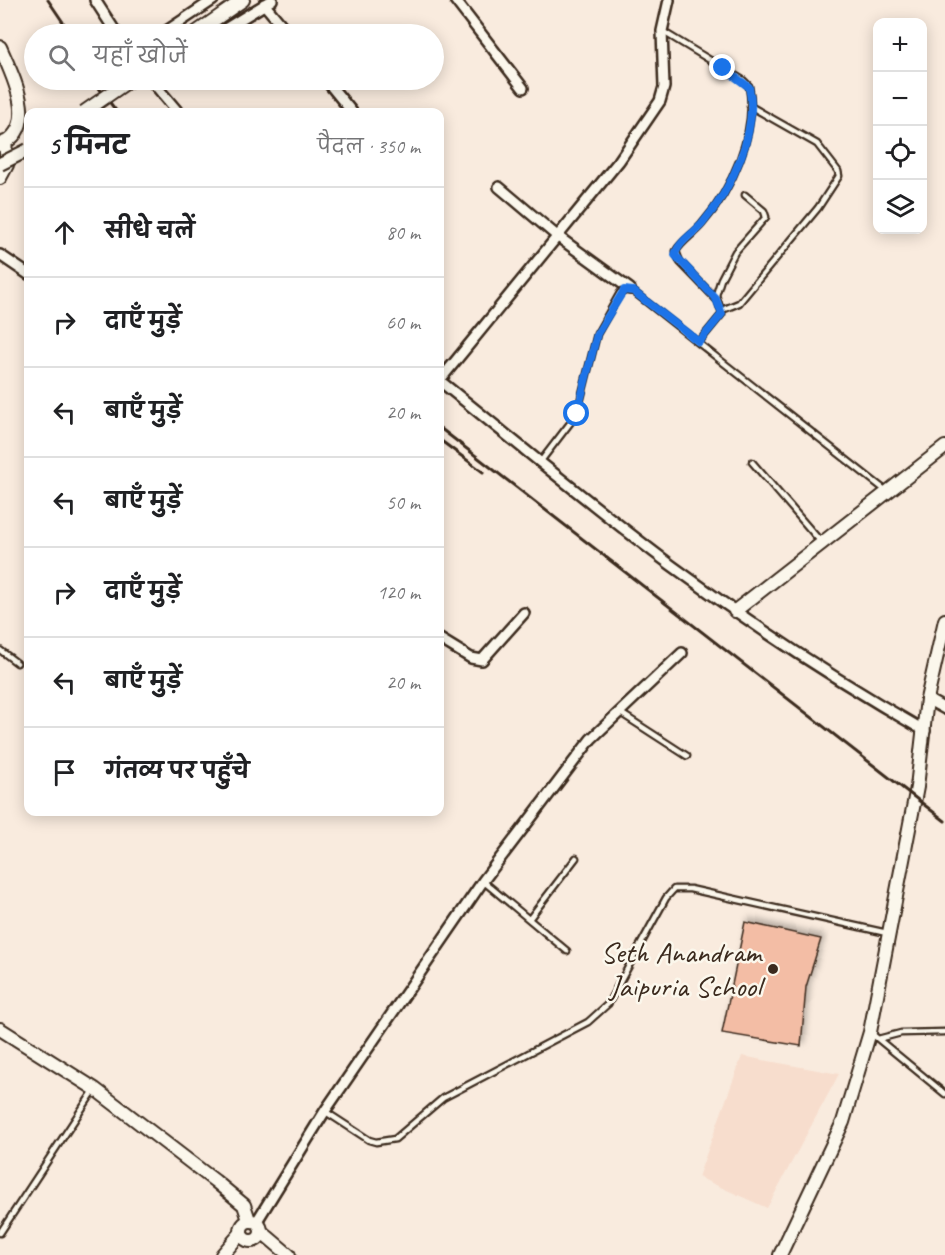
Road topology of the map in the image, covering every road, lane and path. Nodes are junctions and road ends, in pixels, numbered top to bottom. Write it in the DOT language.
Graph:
graph roads {
  1 [pos="94,0"];
  2 [pos="213,0"];
  3 [pos="243,0"];
  4 [pos="455,0"];
  5 [pos="669,0"];
  6 [pos="268,2"];
  7 [pos="110,24"];
  8 [pos="177,24"];
  9 [pos="208,24"];
  10 [pos="234,24"];
  11 [pos="282,24"];
  12 [pos="662,31"];
  13 [pos="0,47"];
  14 [pos="523,88"];
  15 [pos="116,90"];
  16 [pos="159,90"];
  17 [pos="334,90"];
  18 [pos="750,106"];
  19 [pos="90,108"];
  20 [pos="175,108"];
  21 [pos="349,108"];
  22 [pos="3,144"];
  23 [pos="24,152"];
  24 [pos="0,164"];
  25 [pos="0,178"];
  26 [pos="499,187"];
  27 [pos="745,195"];
  28 [pos="557,236"];
  29 [pos="0,255"];
  30 [pos="24,271"];
  31 [pos="630,289"];
  32 [pos="716,299"];
  33 [pos="722,310"];
  34 [pos="699,342"];
  35 [pos="444,375"];
  36 [pos="444,383"];
  37 [pos="945,447"];
  38 [pos="541,462"];
  39 [pos="753,462"];
  40 [pos="887,492"];
  41 [pos="822,543"];
  42 [pos="735,611"];
  43 [pos="524,613"];
  44 [pos="945,620"];
  45 [pos="444,641"];
  46 [pos="0,650"];
  47 [pos="682,653"];
  48 [pos="17,663"];
  49 [pos="927,699"];
  50 [pos="945,709"];
  51 [pos="619,712"];
  52 [pos="924,731"];
  53 [pos="687,756"];
  54 [pos="576,858"];
  55 [pos="483,881"];
  56 [pos="530,918"];
  57 [pos="887,933"];
  58 [pos="567,951"];
  59 [pos="0,1029"];
  60 [pos="945,1032"];
  61 [pos="874,1036"];
  62 [pos="95,1089"];
  63 [pos="945,1094"];
  64 [pos="325,1111"];
  65 [pos="256,1225"];
  66 [pos="0,1233"];
  67 [pos="245,1237"];
  68 [pos="224,1252"];
  69 [pos="289,1255"];
  70 [pos="780,1255"];
  1 -- 7 [label="street"];
  2 -- 8 [label="street"];
  3 -- 9 [label="street"];
  4 -- 14 [label="street"];
  5 -- 12 [label="street"];
  6 -- 10 [label="street"];
  6 -- 11 [label="street"];
  12 -- 18 [label="lane"];
  12 -- 28 [label="street"];
  13 -- 22 [label="street"];
  15 -- 19 [label="street, bridge"];
  16 -- 20 [label="street"];
  17 -- 21 [label="street"];
  18 -- 32 [label="lane"];
  18 -- 33 [label="lane"];
  22 -- 25 [label="street"];
  23 -- 24 [label="street, bridge"];
  26 -- 28 [label="street"];
  27 -- 32 [label="lane"];
  28 -- 31 [label="street"];
  28 -- 35 [label="street"];
  29 -- 30 [label="street"];
  31 -- 34 [label="lane"];
  31 -- 38 [label="lane"];
  32 -- 33 [label="lane"];
  33 -- 34 [label="lane"];
  34 -- 40 [label="lane"];
  36 -- 38 [label="street"];
  37 -- 40 [label="street"];
  38 -- 42 [label="street"];
  39 -- 41 [label="lane"];
  40 -- 41 [label="street"];
  41 -- 42 [label="street"];
  42 -- 52 [label="street"];
  43 -- 45 [label="street"];
  44 -- 49 [label="street"];
  46 -- 48 [label="lane"];
  47 -- 51 [label="street"];
  49 -- 50 [label="street"];
  49 -- 52 [label="street"];
  51 -- 53 [label="lane"];
  51 -- 55 [label="street"];
  52 -- 57 [label="street"];
  54 -- 56 [label="lane"];
  55 -- 56 [label="lane"];
  55 -- 64 [label="street"];
  56 -- 58 [label="lane"];
  57 -- 61 [label="street"];
  57 -- 64 [label="lane"];
  59 -- 62 [label="street"];
  60 -- 61 [label="lane"];
  61 -- 63 [label="lane"];
  61 -- 70 [label="street"];
  62 -- 65 [label="street"];
  62 -- 66 [label="lane"];
  64 -- 65 [label="street"];
  65 -- 67 [label="street"];
  65 -- 67 [label="street"];
  65 -- 69 [label="street"];
  67 -- 68 [label="street"];
}
